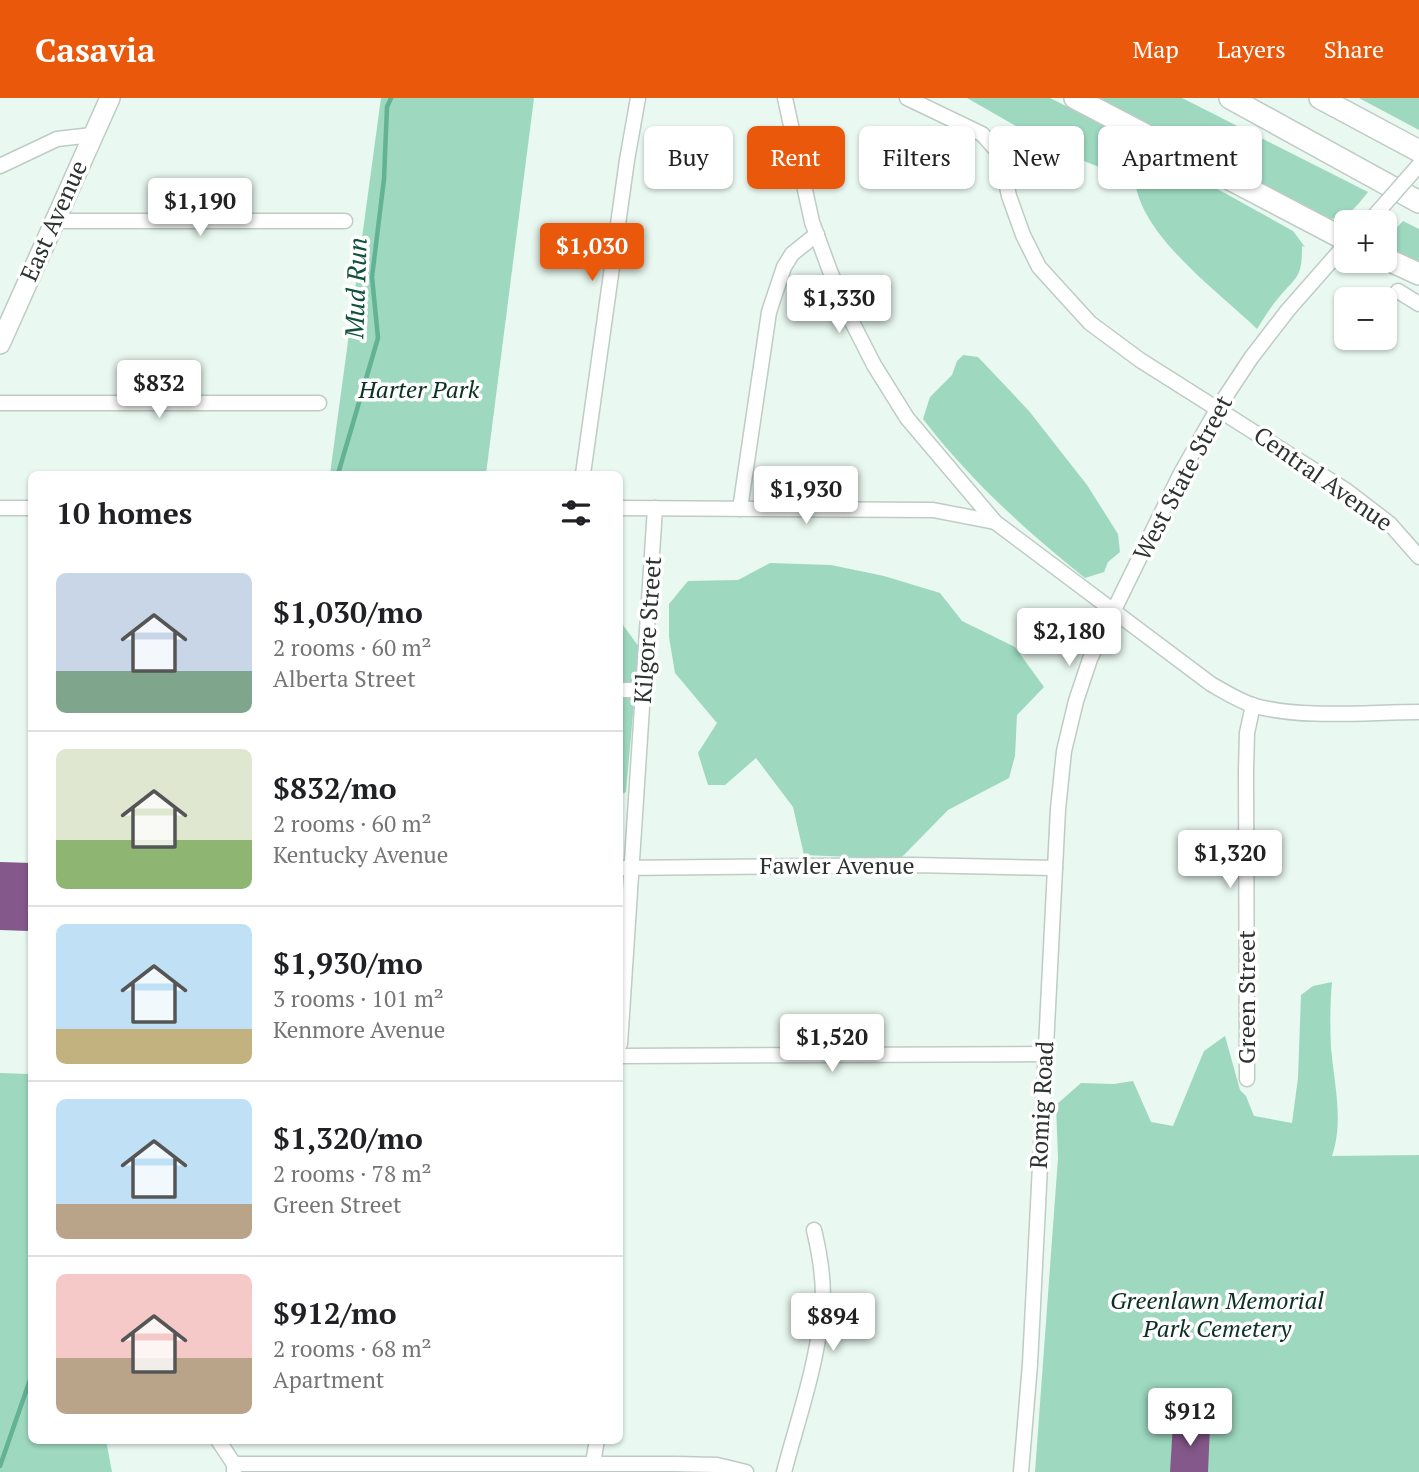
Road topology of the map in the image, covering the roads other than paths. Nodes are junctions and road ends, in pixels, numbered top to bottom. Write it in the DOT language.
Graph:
graph roads {
  1 [pos="110,98"];
  2 [pos="638,98"];
  3 [pos="785,98"];
  4 [pos="907,98"];
  5 [pos="1075,98"];
  6 [pos="1230,98"];
  7 [pos="1320,98"];
  8 [pos="92,135"];
  9 [pos="1419,150"];
  10 [pos="1419,165"];
  11 [pos="0,166"];
  12 [pos="1419,202"];
  13 [pos="1379,210"];
  14 [pos="54,221"];
  15 [pos="345,221"];
  16 [pos="817,234"];
  17 [pos="1334,236"];
  18 [pos="1334,256"];
  19 [pos="1397,264"];
  20 [pos="1419,274"];
  21 [pos="1398,291"];
  22 [pos="1419,304"];
  23 [pos="0,344"];
  24 [pos="0,403"];
  25 [pos="319,403"];
  26 [pos="1218,408"];
  27 [pos="583,471"];
  28 [pos="0,508"];
  29 [pos="28,508"];
  30 [pos="655,508"];
  31 [pos="623,509"];
  32 [pos="740,509"];
  33 [pos="995,522"];
  34 [pos="1419,556"];
  35 [pos="1113,612"];
  36 [pos="623,690"];
  37 [pos="643,690"];
  38 [pos="1253,705"];
  39 [pos="1419,712"];
  40 [pos="1067,738"];
  41 [pos="625,868"];
  42 [pos="1055,869"];
  43 [pos="623,938"];
  44 [pos="1045,1055"];
  45 [pos="623,1056"];
  46 [pos="1247,1079"];
  47 [pos="814,1230"];
  48 [pos="220,1444"];
  49 [pos="596,1444"];
  50 [pos="593,1463"];
  51 [pos="234,1468"];
  52 [pos="746,1472"];
  53 [pos="783,1472"];
  54 [pos="1021,1472"];
  1 -- 8 [label="main road, East Avenue"];
  2 -- 27 [label="street"];
  3 -- 16 [label="street"];
  4 -- 26 [label="street, Central Avenue"];
  5 -- 17 [label="highway"];
  6 -- 12 [label="highway"];
  7 -- 9 [label="highway"];
  8 -- 11 [label="street"];
  8 -- 14 [label="main road, East Avenue"];
  10 -- 13 [label="street, bridge"];
  14 -- 15 [label="street"];
  14 -- 23 [label="main road, East Avenue"];
  16 -- 32 [label="street"];
  16 -- 33 [label="street"];
  18 -- 26 [label="street, West State Street"];
  19 -- 20 [label="highway"];
  21 -- 22 [label="street"];
  24 -- 25 [label="street"];
  26 -- 34 [label="street, Central Avenue"];
  26 -- 35 [label="street, West State Street"];
  28 -- 29 [label="street"];
  30 -- 31 [label="street"];
  30 -- 32 [label="street"];
  30 -- 37 [label="street, Kilgore Street"];
  32 -- 33 [label="street"];
  33 -- 35 [label="street"];
  35 -- 38 [label="street"];
  35 -- 40 [label="street, West State Street"];
  36 -- 37 [label="street"];
  37 -- 41 [label="street, Kilgore Street"];
  38 -- 39 [label="street"];
  38 -- 46 [label="street, Green Street"];
  40 -- 42 [label="street, Romig Road"];
  41 -- 42 [label="street, Fawler Avenue"];
  41 -- 43 [label="street, Kilgore Street"];
  42 -- 44 [label="street, Romig Road"];
  44 -- 45 [label="street"];
  44 -- 54 [label="street, Romig Road"];
  47 -- 53 [label="street"];
  48 -- 51 [label="street"];
  49 -- 50 [label="street"];
  50 -- 51 [label="street"];
  50 -- 52 [label="street"];
}
